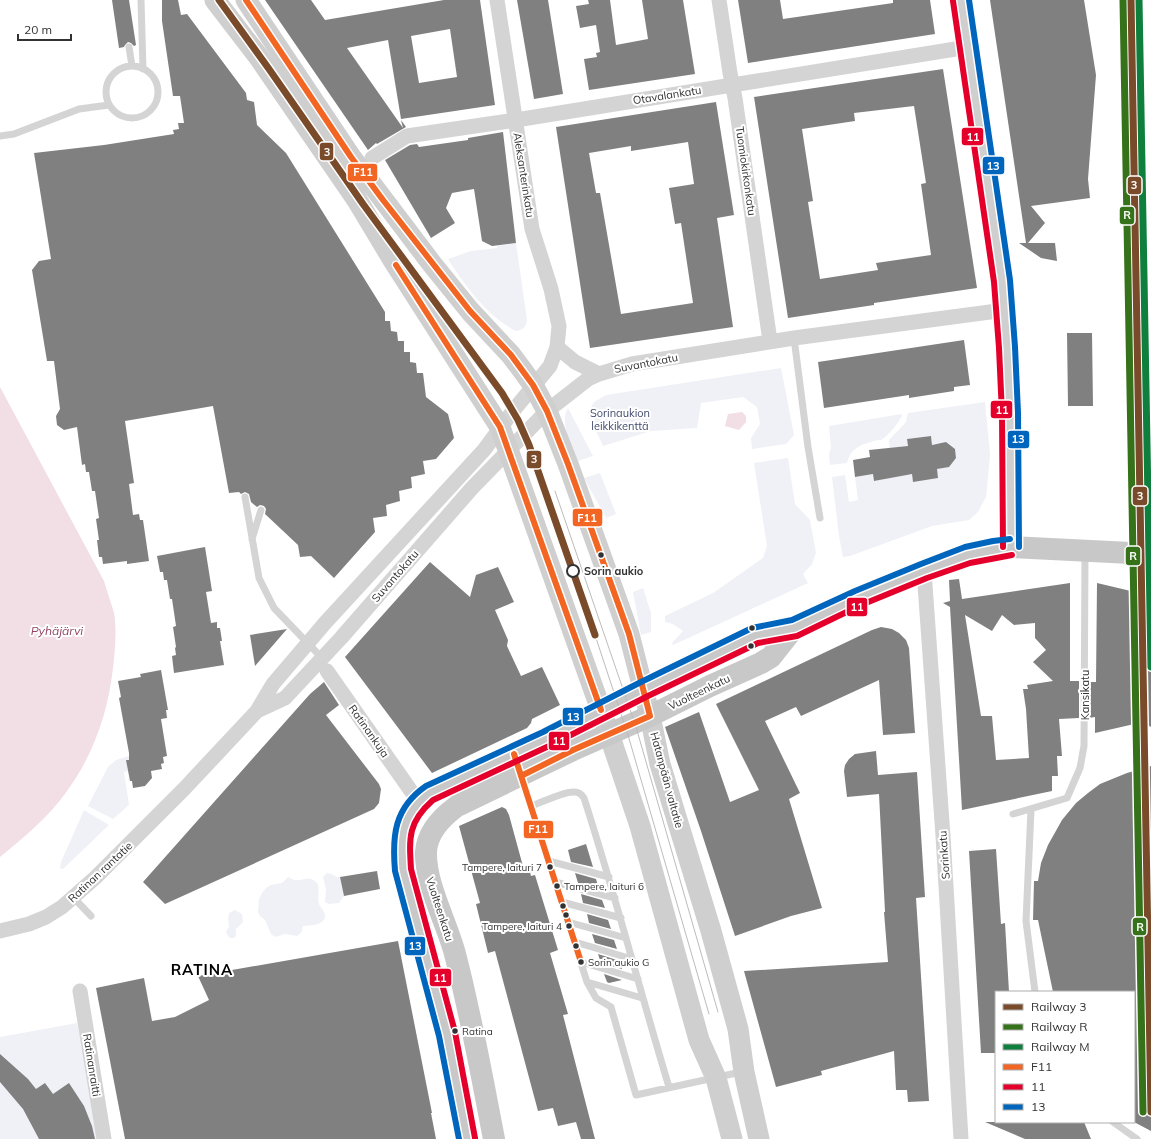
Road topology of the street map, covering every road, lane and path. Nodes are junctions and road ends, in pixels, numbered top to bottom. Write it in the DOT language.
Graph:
graph roads {
  1 [pos="141,0"];
  2 [pos="215,0"];
  3 [pos="246,0"];
  4 [pos="497,0"];
  5 [pos="719,0"];
  6 [pos="961,0"];
  7 [pos="129,47"];
  8 [pos="968,48"];
  9 [pos="132,66"];
  10 [pos="143,69"];
  11 [pos="732,85"];
  12 [pos="109,105"];
  13 [pos="516,120"];
  14 [pos="0,136"];
  15 [pos="372,158"];
  16 [pos="1005,310"];
  17 [pos="794,338"];
  18 [pos="770,342"];
  19 [pos="557,347"];
  20 [pos="599,374"];
  21 [pos="533,385"];
  22 [pos="547,411"];
  23 [pos="500,427"];
  24 [pos="509,451"];
  25 [pos="245,497"];
  26 [pos="261,510"];
  27 [pos="820,518"];
  28 [pos="252,542"];
  29 [pos="1011,547"];
  30 [pos="1085,551"];
  31 [pos="1151,554"];
  32 [pos="924,571"];
  33 [pos="794,628"];
  34 [pos="308,644"];
  35 [pos="325,665"];
  36 [pos="644,689"];
  37 [pos="601,710"];
  38 [pos="258,712"];
  39 [pos="650,716"];
  40 [pos="608,734"];
  41 [pos="514,754"];
  42 [pos="521,776"];
  43 [pos="184,789"];
  44 [pos="411,791"];
  45 [pos="531,806"];
  46 [pos="1031,810"];
  47 [pos="1013,814"];
  48 [pos="549,861"];
  49 [pos="609,877"];
  50 [pos="555,882"];
  51 [pos="73,897"];
  52 [pos="615,898"];
  53 [pos="562,902"];
  54 [pos="91,916"];
  55 [pos="621,918"];
  56 [pos="568,922"];
  57 [pos="0,931"];
  58 [pos="626,938"];
  59 [pos="575,942"];
  60 [pos="632,959"];
  61 [pos="581,962"];
  62 [pos="638,979"];
  63 [pos="587,982"];
  64 [pos="80,991"];
  65 [pos="1035,991"];
  66 [pos="642,998"];
  67 [pos="744,1072"];
  68 [pos="716,1078"];
  69 [pos="669,1087"];
  70 [pos="1114,1123"];
  71 [pos="104,1139"];
  72 [pos="467,1139"];
  73 [pos="494,1139"];
  74 [pos="732,1139"];
  75 [pos="759,1139"];
  76 [pos="961,1139"];
  77 [pos="1138,1139"];
  1 -- 10 [label="lane"];
  2 -- 23 [label="street"];
  3 -- 21 [label="street, Hatanpään valtatie"];
  4 -- 13 [label="street, Aleksanterinkatu"];
  5 -- 11 [label="street, Tuomiokirkonkatu"];
  6 -- 8 [label="street"];
  7 -- 9 [label="lane"];
  8 -- 11 [label="street, Otavalankatu"];
  8 -- 16 [label="street"];
  9 -- 10 [label="lane"];
  9 -- 12 [label="lane"];
  10 -- 12 [label="lane"];
  11 -- 13 [label="street, Otavalankatu"];
  11 -- 18 [label="street, Tuomiokirkonkatu"];
  12 -- 14 [label="lane"];
  13 -- 15 [label="street, Otavalankatu"];
  13 -- 19 [label="street, Aleksanterinkatu"];
  16 -- 17 [label="street, Suvantokatu"];
  16 -- 29 [label="street"];
  17 -- 18 [label="street, Suvantokatu"];
  17 -- 27 [label="lane"];
  18 -- 20 [label="street, Suvantokatu"];
  19 -- 20 [label="street"];
  19 -- 21 [label="street, Aleksanterinkatu"];
  20 -- 22 [label="street, Suvantokatu"];
  21 -- 22 [label="street, Hatanpään valtatie"];
  21 -- 23 [label="street, Suvantokatu"];
  22 -- 24 [label="street, Suvantokatu"];
  22 -- 36 [label="street, Hatanpään valtatie"];
  23 -- 24 [label="street"];
  23 -- 34 [label="street, Suvantokatu"];
  24 -- 35 [label="street, Suvantokatu"];
  24 -- 37 [label="street"];
  25 -- 28 [label="lane"];
  26 -- 28 [label="lane"];
  28 -- 34 [label="lane"];
  29 -- 30 [label="main road, Vuolteenkatu"];
  29 -- 32 [label="main road, Vuolteenkatu"];
  30 -- 31 [label="main road, Vuolteenkatu"];
  30 -- 46 [label="lane, Kansikatu"];
  32 -- 33 [label="main road, Vuolteenkatu"];
  32 -- 76 [label="street, Sorinkatu"];
  33 -- 36 [label="main road, Vuolteenkatu"];
  33 -- 39 [label="main road, Vuolteenkatu"];
  34 -- 35 [label="lane"];
  34 -- 38 [label="street, Suvantokatu"];
  35 -- 38 [label="street, Suvantokatu"];
  35 -- 44 [label="street, Ratinankuja"];
  36 -- 37 [label="main road, Vuolteenkatu"];
  36 -- 39 [label="street, Hatanpään valtatie"];
  37 -- 40 [label="street"];
  37 -- 41 [label="main road, Vuolteenkatu"];
  38 -- 43 [label="street, Suvantokatu"];
  39 -- 40 [label="main road, Vuolteenkatu"];
  39 -- 67 [label="street, Hatanpään valtatie"];
  40 -- 42 [label="main road, Vuolteenkatu"];
  40 -- 68 [label="street"];
  41 -- 42 [label="lane"];
  41 -- 72 [label="main road, Vuolteenkatu"];
  42 -- 45 [label="lane"];
  42 -- 73 [label="main road, Vuolteenkatu"];
  43 -- 51 [label="street, Ratinan rantatie"];
  45 -- 48 [label="lane"];
  45 -- 49 [label="lane"];
  46 -- 47 [label="lane, Kansikatu"];
  46 -- 65 [label="lane"];
  48 -- 49 [label="lane"];
  48 -- 50 [label="lane"];
  49 -- 52 [label="lane"];
  50 -- 52 [label="lane"];
  50 -- 53 [label="lane"];
  51 -- 54 [label="lane"];
  51 -- 57 [label="street, Ratinan rantatie"];
  52 -- 55 [label="lane"];
  53 -- 55 [label="lane"];
  53 -- 56 [label="lane"];
  55 -- 58 [label="lane"];
  56 -- 58 [label="lane"];
  56 -- 59 [label="lane"];
  58 -- 60 [label="lane"];
  59 -- 60 [label="lane"];
  59 -- 61 [label="lane"];
  60 -- 62 [label="lane"];
  61 -- 62 [label="lane"];
  61 -- 63 [label="lane"];
  62 -- 66 [label="lane"];
  63 -- 66 [label="lane"];
  63 -- 69 [label="lane"];
  64 -- 71 [label="street, Ratinanraitti"];
  66 -- 69 [label="lane"];
  67 -- 68 [label="lane"];
  67 -- 75 [label="street, Hatanpään valtatie"];
  68 -- 69 [label="lane"];
  68 -- 74 [label="street"];
  70 -- 77 [label="lane"];
}
